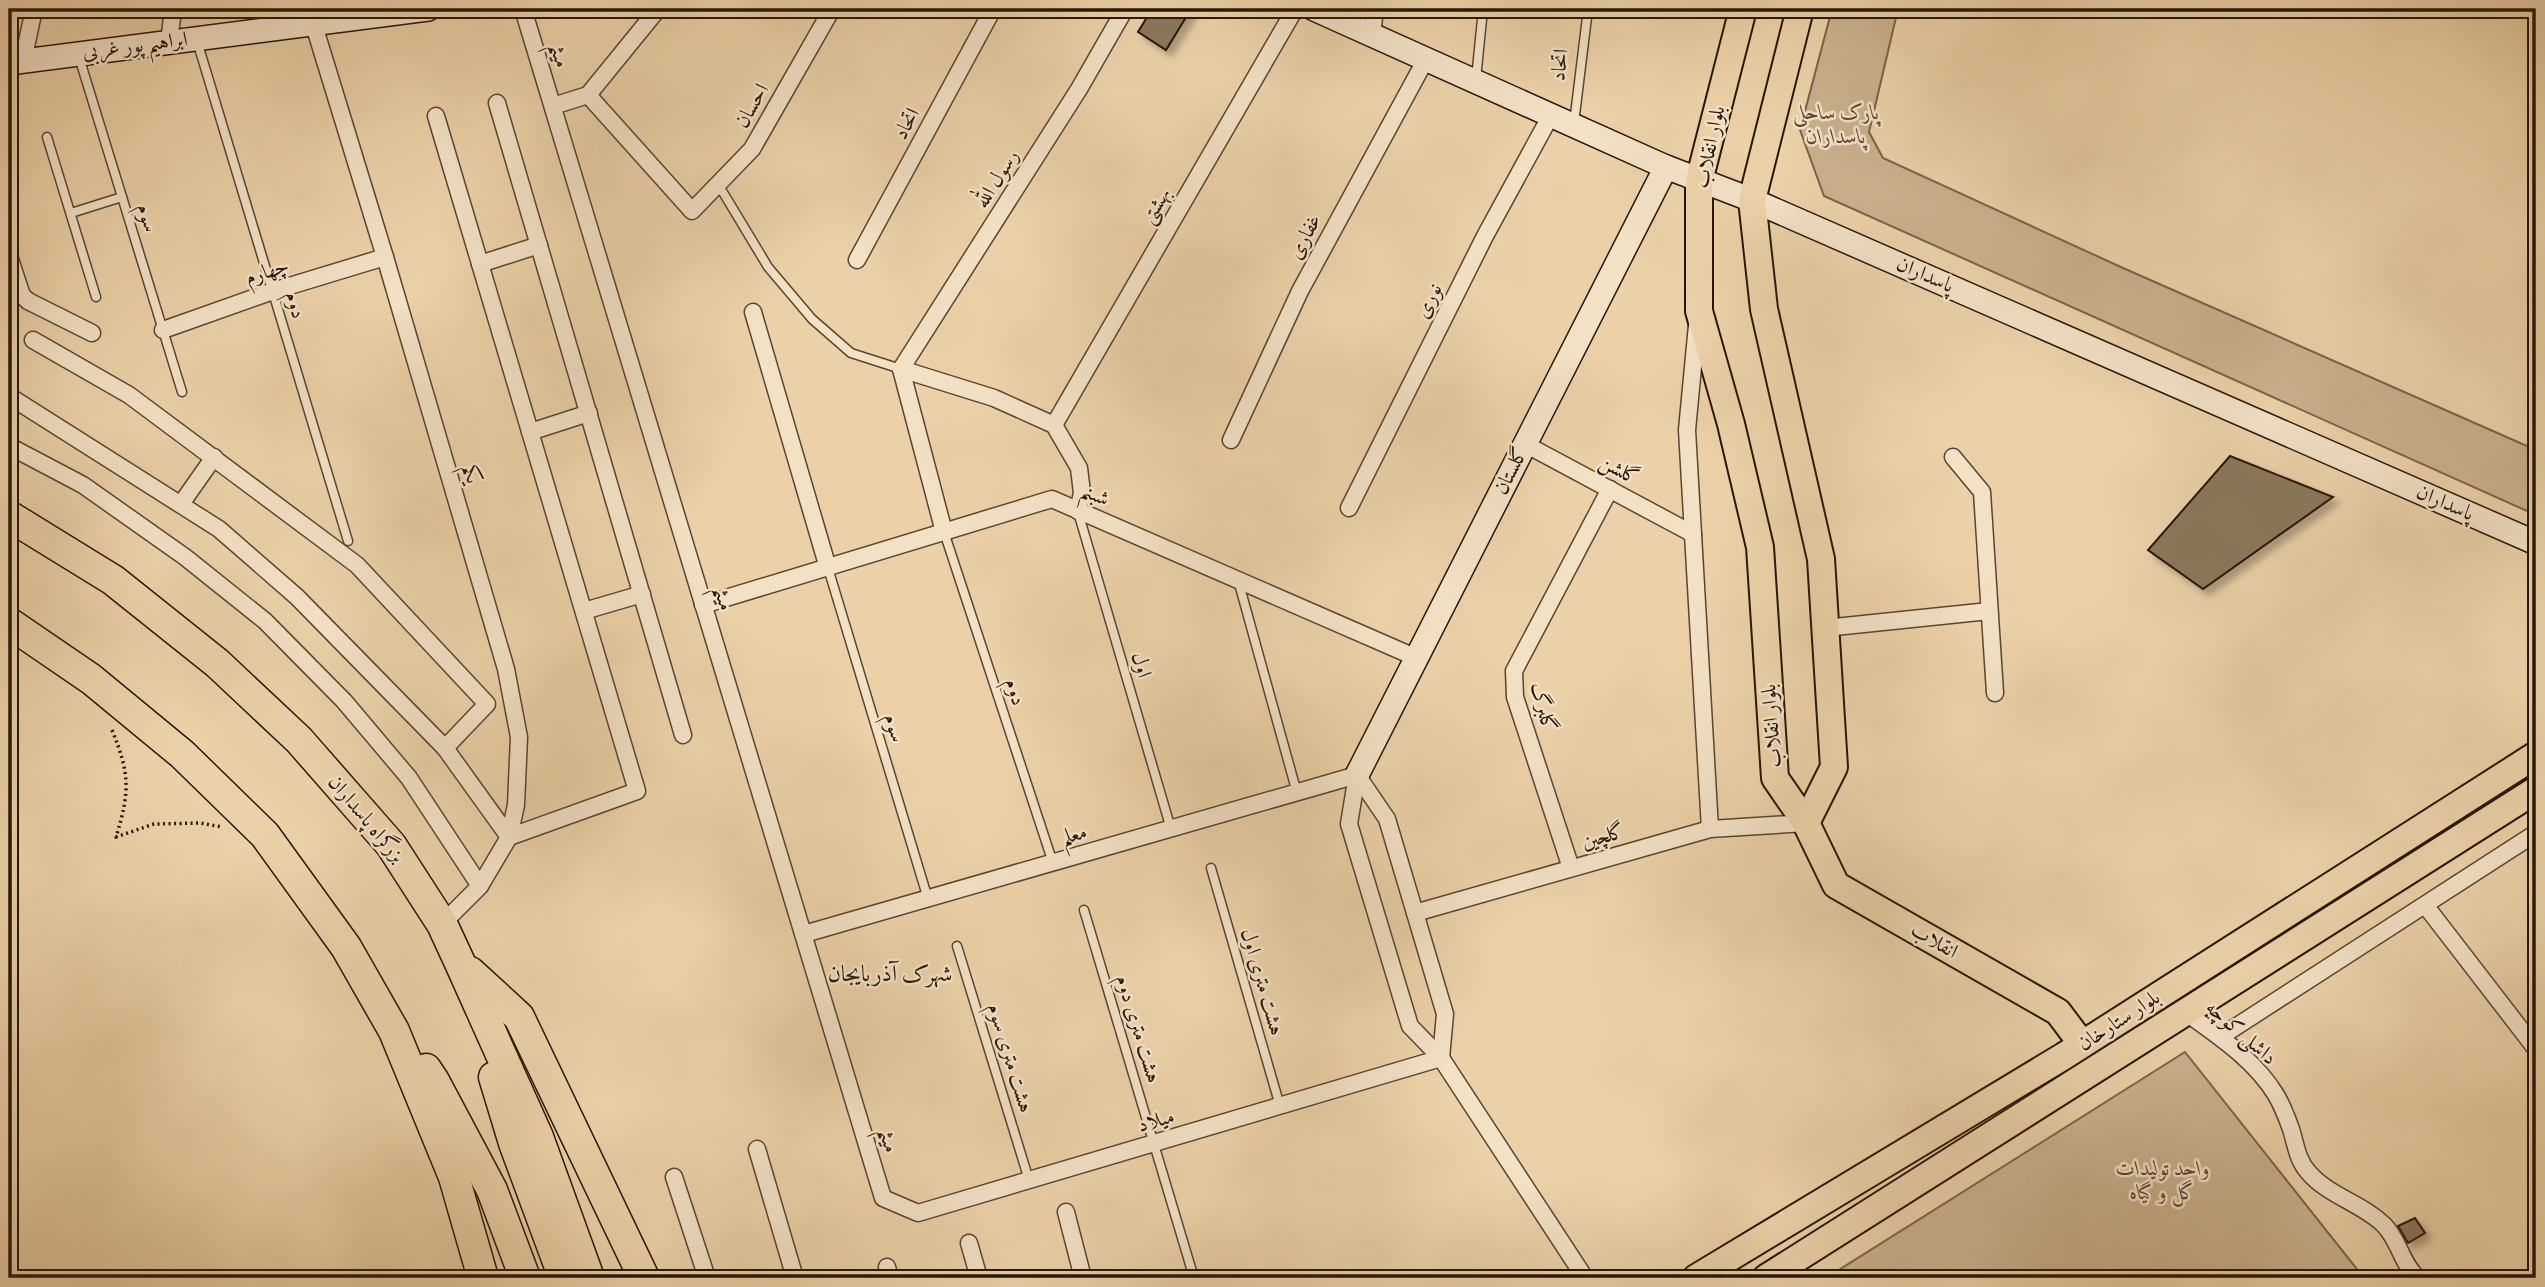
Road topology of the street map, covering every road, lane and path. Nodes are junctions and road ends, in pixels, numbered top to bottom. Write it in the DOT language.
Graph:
graph roads {
  1 [pos="34,9"];
  2 [pos="173,9"];
  3 [pos="428,9"];
  4 [pos="523,9"];
  5 [pos="658,9"];
  6 [pos="832,9"];
  7 [pos="993,9"];
  8 [pos="1125,9"];
  9 [pos="1295,9"];
  10 [pos="1314,9"];
  11 [pos="1375,9"];
  12 [pos="1483,9"];
  13 [pos="1588,9"];
  14 [pos="1743,9"];
  15 [pos="1800,9"];
  16 [pos="314,15"];
  17 [pos="1372,35"];
  18 [pos="196,38"];
  19 [pos="169,42"];
  20 [pos="78,54"];
  21 [pos="1426,59"];
  22 [pos="16,62"];
  23 [pos="1476,81"];
  24 [pos="588,95"];
  25 [pos="497,103"];
  26 [pos="553,106"];
  27 [pos="1551,115"];
  28 [pos="436,116"];
  29 [pos="1574,126"];
  30 [pos="47,137"];
  31 [pos="1666,167"];
  32 [pos="1699,181"];
  33 [pos="718,184"];
  34 [pos="122,197"];
  35 [pos="1752,200"];
  36 [pos="71,213"];
  37 [pos="9,243"];
  38 [pos="539,245"];
  39 [pos="385,257"];
  40 [pos="857,260"];
  41 [pos="480,264"];
  42 [pos="9,283"];
  43 [pos="272,292"];
  44 [pos="96,296"];
  45 [pos="28,301"];
  46 [pos="1699,311"];
  47 [pos="753,312"];
  48 [pos="163,330"];
  49 [pos="92,333"];
  50 [pos="33,340"];
  51 [pos="901,369"];
  52 [pos="182,392"];
  53 [pos="9,396"];
  54 [pos="589,413"];
  55 [pos="1054,425"];
  56 [pos="530,432"];
  57 [pos="1231,440"];
  58 [pos="1525,444"];
  59 [pos="9,446"];
  60 [pos="214,457"];
  61 [pos="1953,457"];
  62 [pos="1610,489"];
  63 [pos="181,504"];
  64 [pos="1349,508"];
  65 [pos="1078,511"];
  66 [pos="9,516"];
  67 [pos="944,532"];
  68 [pos="1693,534"];
  69 [pos="348,541"];
  70 [pos="2536,543"];
  71 [pos="828,568"];
  72 [pos="1238,580"];
  73 [pos="642,594"];
  74 [pos="703,605"];
  75 [pos="584,611"];
  76 [pos="1989,611"];
  77 [pos="9,623"];
  78 [pos="1825,628"];
  79 [pos="1417,658"];
  80 [pos="1995,693"];
  81 [pos="110,723"];
  82 [pos="683,735"];
  83 [pos="445,748"];
  84 [pos="2536,755"];
  85 [pos="1357,775"];
  86 [pos="2536,790"];
  87 [pos="1297,793"];
  88 [pos="1806,823"];
  89 [pos="226,828"];
  90 [pos="1171,829"];
  91 [pos="1710,829"];
  92 [pos="2536,833"];
  93 [pos="509,837"];
  94 [pos="1053,863"];
  95 [pos="1571,868"];
  96 [pos="1211,869"];
  97 [pos="480,886"];
  98 [pos="928,899"];
  99 [pos="2425,905"];
  100 [pos="1084,911"];
  101 [pos="1415,913"];
  102 [pos="442,924"];
  103 [pos="804,934"];
  104 [pos="957,946"];
  105 [pos="460,963"];
  106 [pos="377,1000"];
  107 [pos="2185,1012"];
  108 [pos="2220,1037"];
  109 [pos="2082,1044"];
  110 [pos="2536,1049"];
  111 [pos="1441,1058"];
  112 [pos="1280,1106"];
  113 [pos="1154,1143"];
  114 [pos="757,1149"];
  115 [pos="674,1177"];
  116 [pos="1029,1180"];
  117 [pos="883,1198"];
  118 [pos="1066,1212"];
  119 [pos="969,1243"];
  120 [pos="483,1278"];
  121 [pos="525,1278"];
  122 [pos="564,1278"];
  123 [pos="589,1278"];
  124 [pos="644,1278"];
  125 [pos="706,1278"];
  126 [pos="795,1278"];
  127 [pos="979,1278"];
  128 [pos="1083,1278"];
  129 [pos="1194,1278"];
  130 [pos="1585,1278"];
  131 [pos="1696,1278"];
  132 [pos="1766,1278"];
  133 [pos="2418,1278"];
  1 -- 22 [label="street"];
  2 -- 19 [label="street"];
  3 -- 16 [label="main road, ابراهیم پور غربی"];
  4 -- 26 [label="street, میثم"];
  5 -- 24 [label="street"];
  6 -- 33 [label="street, احسان"];
  7 -- 40 [label="street, اتحاد"];
  8 -- 51 [label="street, رسول الله"];
  9 -- 55 [label="street, بهشتی"];
  10 -- 17 [label="main road, پاسداران"];
  11 -- 17 [label="street"];
  12 -- 23 [label="lane"];
  13 -- 29 [label="lane, اتحاد"];
  14 -- 32 [label="main road, بلوار انقلاب"];
  15 -- 35 [label="main road"];
  16 -- 18 [label="main road, ابراهیم پور غربی"];
  16 -- 39 [label="street, یکم"];
  17 -- 21 [label="main road, پاسداران"];
  18 -- 19 [label="main road, ابراهیم پور غربی"];
  18 -- 43 [label="lane, دوم"];
  19 -- 20 [label="main road, ابراهیم پور غربی"];
  20 -- 22 [label="main road, ابراهیم پور غربی"];
  20 -- 34 [label="lane, سوم"];
  21 -- 23 [label="main road, پاسداران"];
  21 -- 57 [label="street, غفاری"];
  23 -- 27 [label="main road, پاسداران"];
  24 -- 26 [label="street"];
  24 -- 33 [label="street, احسان"];
  25 -- 38 [label="street"];
  26 -- 74 [label="street, میثم"];
  27 -- 29 [label="main road, پاسداران"];
  27 -- 64 [label="street, نوری"];
  28 -- 41 [label="street"];
  29 -- 31 [label="main road, پاسداران"];
  30 -- 36 [label="lane"];
  31 -- 32 [label="main road, پاسداران"];
  31 -- 58 [label="main road, گلستان"];
  32 -- 35 [label="main road, پاسداران"];
  32 -- 46 [label="main road, بلوار انقلاب"];
  33 -- 51 [label="lane"];
  34 -- 36 [label="lane"];
  34 -- 48 [label="lane, سوم"];
  35 -- 70 [label="main road, پاسداران"];
  35 -- 78 [label="main road"];
  36 -- 44 [label="lane"];
  37 -- 45 [label="lane"];
  38 -- 41 [label="street"];
  38 -- 54 [label="street"];
  39 -- 43 [label="street, چهارم"];
  39 -- 93 [label="street, یکم"];
  41 -- 56 [label="street"];
  42 -- 45 [label="street"];
  43 -- 48 [label="street, چهارم"];
  43 -- 69 [label="lane, دوم"];
  45 -- 49 [label="street"];
  46 -- 68 [label="street"];
  46 -- 88 [label="main road, بلوار انقلاب"];
  47 -- 71 [label="street"];
  48 -- 52 [label="lane, سوم"];
  50 -- 60 [label="street"];
  51 -- 55 [label="street"];
  51 -- 67 [label="street"];
  53 -- 63 [label="street"];
  54 -- 56 [label="street"];
  54 -- 73 [label="street"];
  55 -- 65 [label="street"];
  56 -- 75 [label="street"];
  58 -- 62 [label="street, گلشن"];
  58 -- 79 [label="main road, گلستان"];
  59 -- 97 [label="street"];
  60 -- 63 [label="street"];
  60 -- 83 [label="street"];
  61 -- 76 [label="street"];
  62 -- 68 [label="street, گلشن"];
  62 -- 95 [label="street, گلبرگ"];
  63 -- 83 [label="street"];
  65 -- 67 [label="street, شبنم"];
  65 -- 72 [label="street, شبنم"];
  65 -- 90 [label="lane, اول"];
  66 -- 102 [label="highway, بزرگراه پاسداران"];
  67 -- 71 [label="street, شبنم"];
  67 -- 94 [label="lane, دوم"];
  68 -- 91 [label="street"];
  71 -- 74 [label="street, شبنم"];
  71 -- 98 [label="lane, سوم"];
  72 -- 79 [label="street, شبنم"];
  72 -- 87 [label="lane"];
  73 -- 75 [label="street"];
  73 -- 82 [label="street"];
  74 -- 103 [label="street, میثم"];
  75 -- 93 [label="street"];
  76 -- 78 [label="street"];
  76 -- 80 [label="street"];
  77 -- 106 [label="highway"];
  78 -- 88 [label="main road"];
  79 -- 85 [label="main road, گلستان"];
  81 -- 89 [label="path"];
  83 -- 93 [label="street"];
  84 -- 109 [label="main road, بلوار ستارخان"];
  85 -- 87 [label="street, معلم"];
  85 -- 101 [label="street"];
  85 -- 111 [label="street, گلستان"];
  86 -- 107 [label="main road, بلوار ستارخان"];
  87 -- 90 [label="street, معلم"];
  88 -- 91 [label="street, گلچین"];
  88 -- 109 [label="main road, انقلاب"];
  90 -- 94 [label="street, معلم"];
  91 -- 95 [label="street, گلچین"];
  92 -- 99 [label="street"];
  93 -- 97 [label="street, یکم"];
  94 -- 98 [label="street, معلم"];
  95 -- 101 [label="street, گلچین"];
  96 -- 112 [label="lane, هشت متری اول"];
  97 -- 102 [label="street, یکم"];
  98 -- 103 [label="street, معلم"];
  99 -- 108 [label="street"];
  99 -- 110 [label="street"];
  100 -- 113 [label="lane, هشت متری دوم"];
  101 -- 111 [label="street"];
  102 -- 105 [label="highway, بزرگراه پاسداران"];
  103 -- 117 [label="street, میثم"];
  104 -- 116 [label="lane, هشت متری سوم"];
  105 -- 122 [label="highway"];
  105 -- 123 [label="highway, بزرگراه پاسداران"];
  105 -- 124 [label="highway"];
  106 -- 120 [label="highway"];
  106 -- 121 [label="highway"];
  107 -- 108 [label="street, داشلی کوچه"];
  107 -- 132 [label="main road, بلوار ستارخان"];
  108 -- 133 [label="street, داشلی کوچه"];
  109 -- 131 [label="main road, بلوار ستارخان"];
  111 -- 112 [label="street, میلاد"];
  111 -- 130 [label="street, گلستان"];
  112 -- 113 [label="street, میلاد"];
  113 -- 116 [label="street, میلاد"];
  113 -- 129 [label="lane, هشت متری دوم"];
  114 -- 126 [label="street"];
  115 -- 125 [label="street"];
  116 -- 117 [label="street, میلاد"];
  118 -- 128 [label="street"];
  119 -- 127 [label="street"];
}
